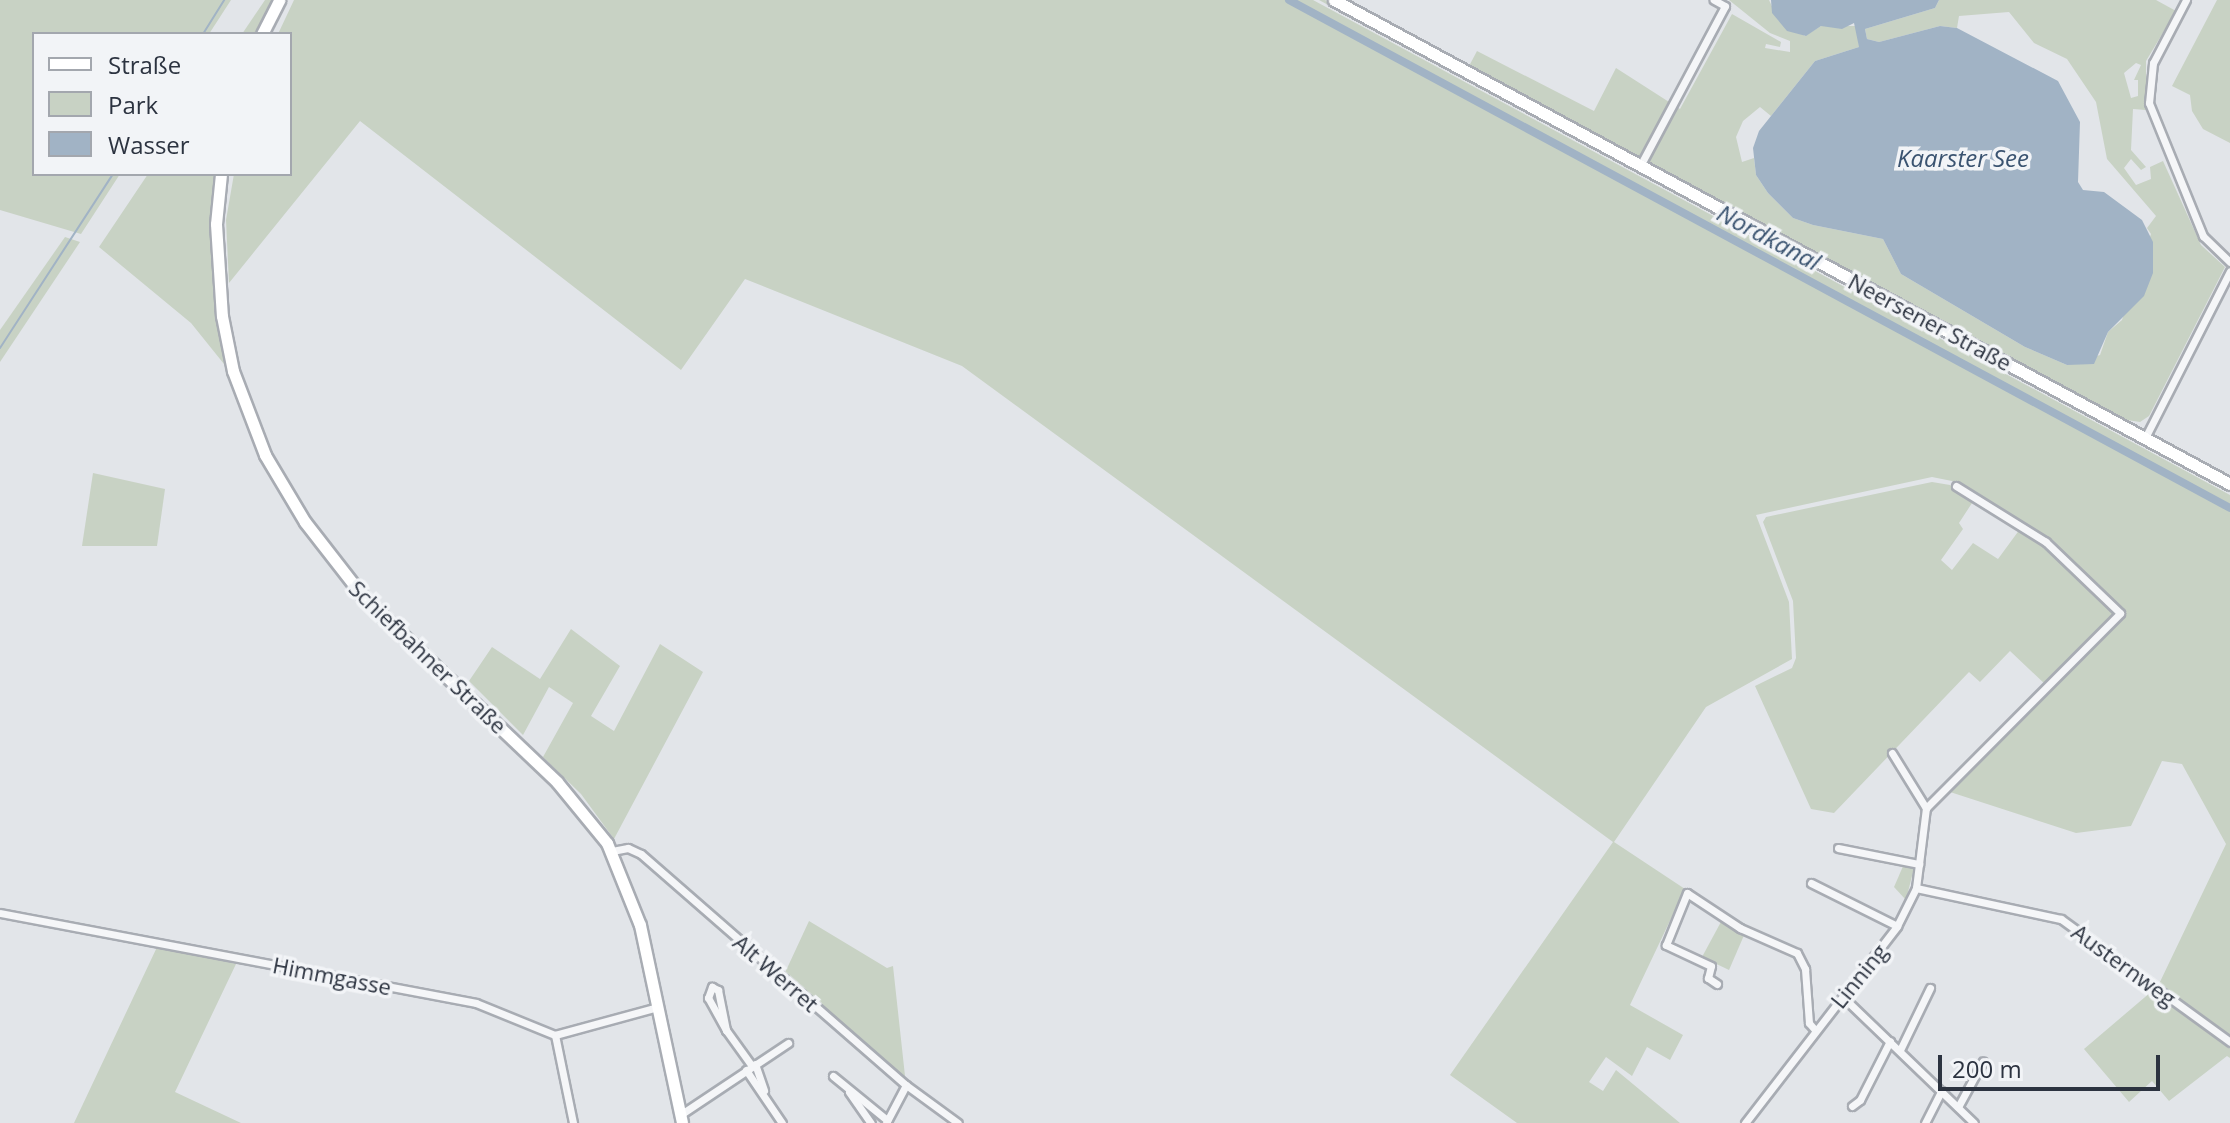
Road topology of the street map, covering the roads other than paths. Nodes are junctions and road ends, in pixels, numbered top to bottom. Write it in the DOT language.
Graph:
graph roads {
  1 [pos="279,0"];
  2 [pos="1334,0"];
  3 [pos="1714,0"];
  4 [pos="2186,0"];
  5 [pos="263,32"];
  6 [pos="1640,166"];
  7 [pos="221,176"];
  8 [pos="2230,262"];
  9 [pos="2230,271"];
  10 [pos="2145,438"];
  11 [pos="2230,484"];
  12 [pos="1956,486"];
  13 [pos="1892,753"];
  14 [pos="1926,808"];
  15 [pos="1838,848"];
  16 [pos="612,851"];
  17 [pos="1919,864"];
  18 [pos="1811,883"];
  19 [pos="1916,888"];
  20 [pos="0,913"];
  21 [pos="1897,926"];
  22 [pos="1717,984"];
  23 [pos="1930,988"];
  24 [pos="1844,998"];
  25 [pos="658,1007"];
  26 [pos="726,1030"];
  27 [pos="1815,1030"];
  28 [pos="555,1035"];
  29 [pos="1890,1041"];
  30 [pos="2230,1042"];
  31 [pos="788,1043"];
  32 [pos="1900,1050"];
  33 [pos="1983,1061"];
  34 [pos="751,1066"];
  35 [pos="833,1076"];
  36 [pos="843,1084"];
  37 [pos="906,1085"];
  38 [pos="1941,1091"];
  39 [pos="1852,1106"];
  40 [pos="1958,1107"];
  41 [pos="681,1119"];
  42 [pos="887,1122"];
  43 [pos="573,1123"];
  44 [pos="782,1123"];
  45 [pos="871,1123"];
  46 [pos="958,1123"];
  47 [pos="1745,1123"];
  48 [pos="1925,1123"];
  49 [pos="1974,1123"];
  1 -- 5 [label="street"];
  2 -- 6 [label="street, Neersener Straße"];
  3 -- 6 [label="street"];
  4 -- 8 [label="street"];
  6 -- 10 [label="street, Neersener Straße"];
  7 -- 16 [label="street, Schiefbahner Straße"];
  9 -- 10 [label="street"];
  10 -- 11 [label="street, Neersener Straße"];
  12 -- 14 [label="street"];
  13 -- 14 [label="street"];
  14 -- 17 [label="street, Linning"];
  15 -- 17 [label="street"];
  16 -- 25 [label="street, Schiefbahner Straße"];
  16 -- 37 [label="street, Alt Werret"];
  17 -- 19 [label="street, Linning"];
  18 -- 21 [label="street"];
  19 -- 21 [label="street, Linning"];
  19 -- 30 [label="street, Austernweg"];
  20 -- 28 [label="street, Himmgasse"];
  21 -- 24 [label="street, Linning"];
  22 -- 27 [label="street"];
  23 -- 32 [label="street"];
  24 -- 27 [label="street, Linning"];
  24 -- 29 [label="street"];
  25 -- 28 [label="street"];
  25 -- 41 [label="street, Schiefbahner Straße"];
  26 -- 26 [label="street"];
  26 -- 34 [label="street"];
  27 -- 47 [label="street, Linning"];
  28 -- 43 [label="street"];
  29 -- 32 [label="street"];
  29 -- 39 [label="street"];
  31 -- 34 [label="street"];
  32 -- 38 [label="street"];
  33 -- 40 [label="street"];
  34 -- 41 [label="street"];
  34 -- 44 [label="street"];
  35 -- 36 [label="street"];
  36 -- 42 [label="street"];
  36 -- 45 [label="street"];
  37 -- 42 [label="street"];
  37 -- 46 [label="street, Alt Werret"];
  38 -- 40 [label="street"];
  38 -- 48 [label="street"];
  40 -- 49 [label="street"];
}
